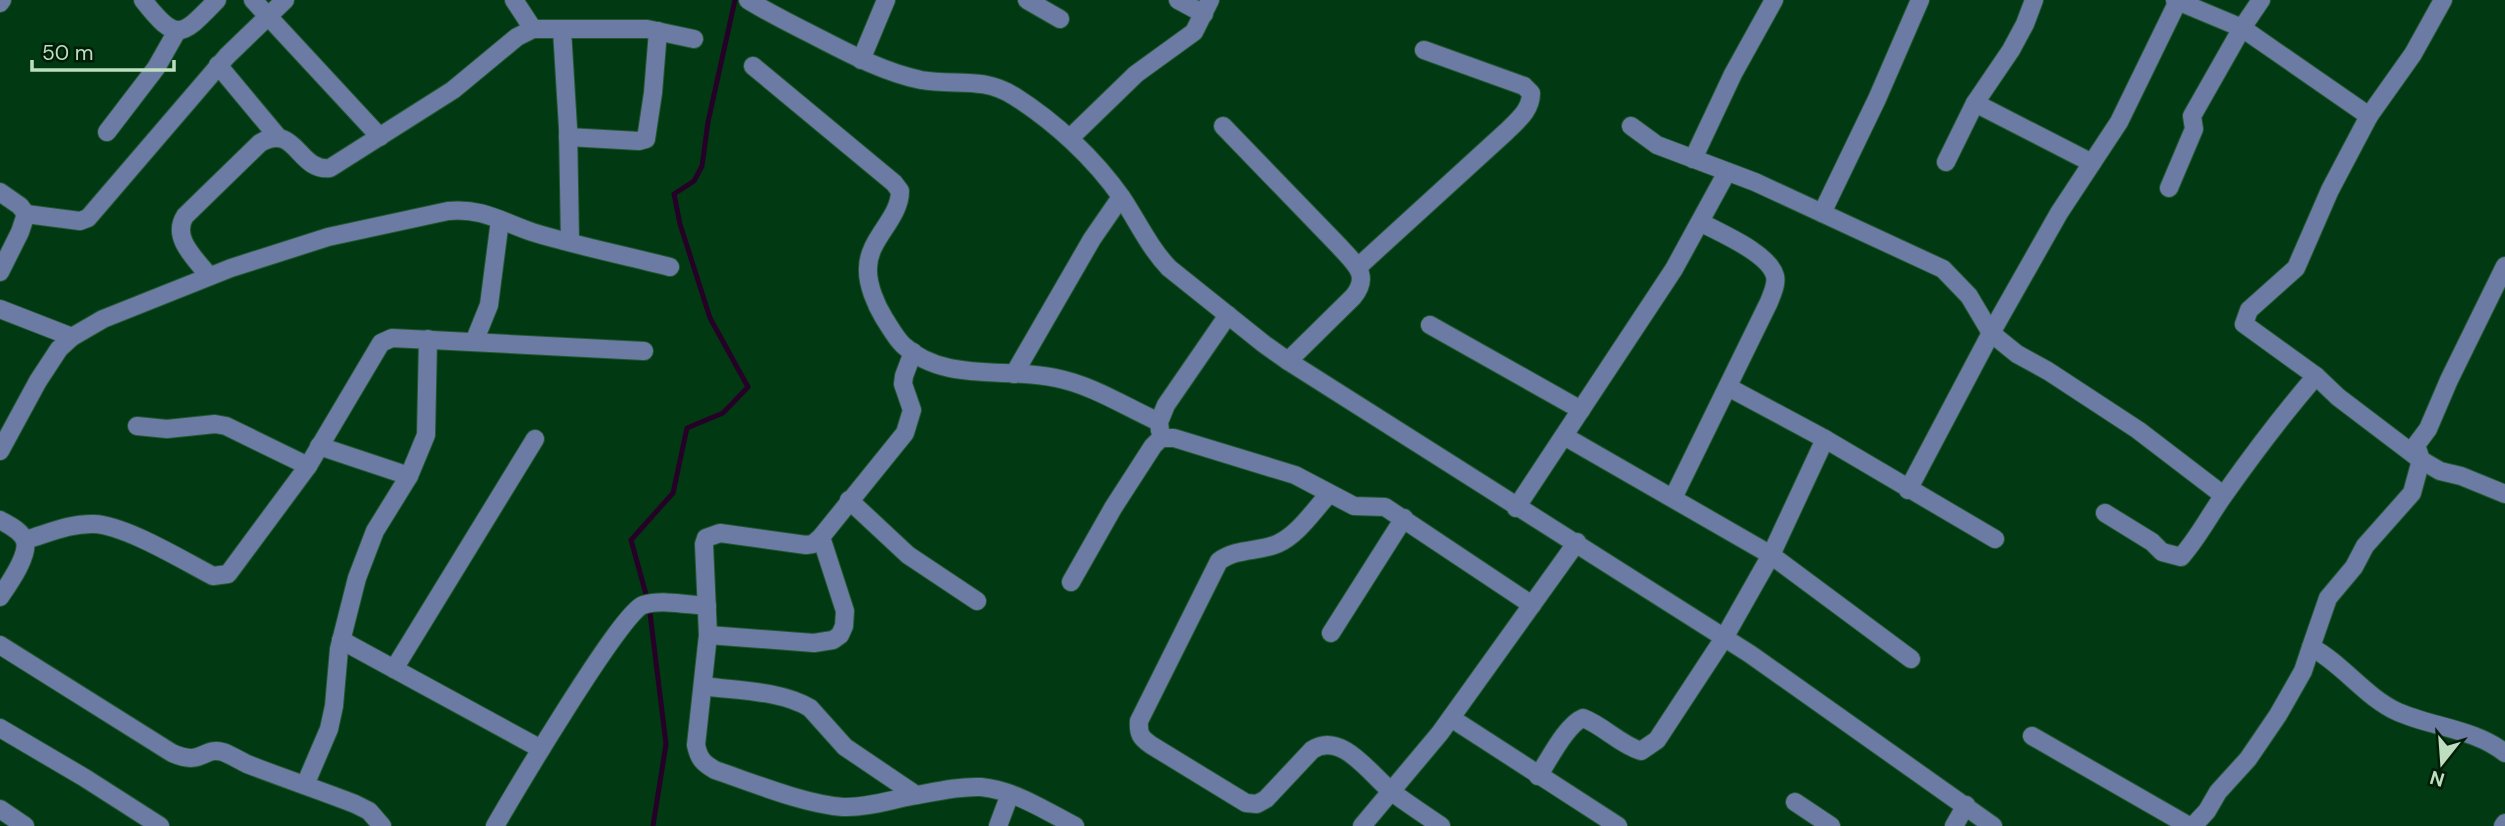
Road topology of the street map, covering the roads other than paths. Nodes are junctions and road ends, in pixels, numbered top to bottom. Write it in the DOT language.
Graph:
graph roads {
  1 [pos="143,0"];
  2 [pos="217,0"];
  3 [pos="253,0"];
  4 [pos="285,0"];
  5 [pos="514,0"];
  6 [pos="748,0"];
  7 [pos="886,0"];
  8 [pos="1027,0"];
  9 [pos="1178,0"];
  10 [pos="1774,0"];
  11 [pos="1920,0"];
  12 [pos="2034,0"];
  13 [pos="2261,0"];
  14 [pos="2443,0"];
  15 [pos="2176,1"];
  16 [pos="1207,7"];
  17 [pos="269,15"];
  18 [pos="1060,19"];
  19 [pos="2242,28"];
  20 [pos="533,29"];
  21 [pos="562,30"];
  22 [pos="177,31"];
  23 [pos="658,31"];
  24 [pos="694,39"];
  25 [pos="1424,50"];
  26 [pos="861,60"];
  27 [pos="218,65"];
  28 [pos="753,66"];
  29 [pos="1975,103"];
  30 [pos="2369,116"];
  31 [pos="1223,126"];
  32 [pos="1631,126"];
  33 [pos="107,132"];
  34 [pos="278,136"];
  35 [pos="380,136"];
  36 [pos="568,137"];
  37 [pos="1070,138"];
  38 [pos="1693,159"];
  39 [pos="1946,162"];
  40 [pos="2092,163"];
  41 [pos="1727,172"];
  42 [pos="2169,188"];
  43 [pos="0,192"];
  44 [pos="1121,197"];
  45 [pos="1822,212"];
  46 [pos="26,214"];
  47 [pos="500,220"];
  48 [pos="1700,222"];
  49 [pos="570,241"];
  50 [pos="4,253"];
  51 [pos="2505,266"];
  52 [pos="670,267"];
  53 [pos="1358,267"];
  54 [pos="0,272"];
  55 [pos="209,276"];
  56 [pos="0,309"];
  57 [pos="1228,315"];
  58 [pos="1430,325"];
  59 [pos="1991,333"];
  60 [pos="72,337"];
  61 [pos="428,339"];
  62 [pos="474,342"];
  63 [pos="644,352"];
  64 [pos="913,352"];
  65 [pos="1287,360"];
  66 [pos="1014,374"];
  67 [pos="2316,376"];
  68 [pos="1728,387"];
  69 [pos="1581,410"];
  70 [pos="137,426"];
  71 [pos="1160,430"];
  72 [pos="1564,436"];
  73 [pos="535,439"];
  74 [pos="1825,439"];
  75 [pos="319,446"];
  76 [pos="0,451"];
  77 [pos="2421,460"];
  78 [pos="308,466"];
  79 [pos="409,476"];
  80 [pos="1908,490"];
  81 [pos="1329,494"];
  82 [pos="2505,494"];
  83 [pos="2224,495"];
  84 [pos="1674,498"];
  85 [pos="849,500"];
  86 [pos="1516,508"];
  87 [pos="2105,513"];
  88 [pos="1404,518"];
  89 [pos="0,520"];
  90 [pos="821,537"];
  91 [pos="1995,538"];
  92 [pos="25,541"];
  93 [pos="1577,542"];
  94 [pos="1771,555"];
  95 [pos="1071,582"];
  96 [pos="0,597"];
  97 [pos="977,601"];
  98 [pos="1532,605"];
  99 [pos="707,606"];
  100 [pos="1331,634"];
  101 [pos="708,635"];
  102 [pos="1724,638"];
  103 [pos="341,640"];
  104 [pos="0,645"];
  105 [pos="2311,647"];
  106 [pos="1910,659"];
  107 [pos="394,669"];
  108 [pos="703,686"];
  109 [pos="1451,718"];
  110 [pos="0,729"];
  111 [pos="2032,736"];
  112 [pos="541,749"];
  113 [pos="2505,753"];
  114 [pos="1538,776"];
  115 [pos="305,785"];
  116 [pos="1391,791"];
  117 [pos="1010,794"];
  118 [pos="916,795"];
  119 [pos="1795,802"];
  120 [pos="1966,805"];
  121 [pos="0,809"];
  122 [pos="25,826"];
  123 [pos="160,826"];
  124 [pos="382,826"];
  125 [pos="495,826"];
  126 [pos="998,826"];
  127 [pos="1074,826"];
  128 [pos="1362,826"];
  129 [pos="1441,826"];
  130 [pos="1618,826"];
  131 [pos="1830,826"];
  132 [pos="1954,826"];
  133 [pos="1993,826"];
  134 [pos="2191,826"];
  1 -- 22 [label="street"];
  2 -- 22 [label="street"];
  3 -- 17 [label="street"];
  4 -- 17 [label="street"];
  5 -- 20 [label="street"];
  6 -- 26 [label="street"];
  7 -- 26 [label="street"];
  8 -- 18 [label="street"];
  9 -- 16 [label="street"];
  10 -- 38 [label="street"];
  11 -- 45 [label="street"];
  12 -- 29 [label="street"];
  13 -- 19 [label="street"];
  14 -- 30 [label="street"];
  15 -- 19 [label="street"];
  15 -- 40 [label="street"];
  16 -- 37 [label="street"];
  17 -- 27 [label="street"];
  17 -- 35 [label="street"];
  19 -- 30 [label="street"];
  19 -- 42 [label="street"];
  20 -- 21 [label="street"];
  20 -- 35 [label="street"];
  21 -- 23 [label="street"];
  21 -- 36 [label="street"];
  22 -- 33 [label="street"];
  23 -- 24 [label="street"];
  23 -- 36 [label="street"];
  25 -- 53 [label="street"];
  26 -- 37 [label="street"];
  27 -- 34 [label="street"];
  27 -- 46 [label="street"];
  28 -- 64 [label="street"];
  29 -- 39 [label="street"];
  29 -- 40 [label="street"];
  30 -- 67 [label="street"];
  31 -- 53 [label="street"];
  32 -- 38 [label="street"];
  34 -- 35 [label="street"];
  34 -- 55 [label="street"];
  36 -- 49 [label="street"];
  37 -- 44 [label="street"];
  38 -- 41 [label="street"];
  40 -- 59 [label="street"];
  41 -- 45 [label="street"];
  41 -- 48 [label="street"];
  43 -- 46 [label="street"];
  44 -- 57 [label="street"];
  44 -- 66 [label="street"];
  45 -- 59 [label="street"];
  46 -- 50 [label="street"];
  47 -- 49 [label="street"];
  47 -- 55 [label="street"];
  47 -- 62 [label="street"];
  48 -- 68 [label="street"];
  48 -- 69 [label="street"];
  49 -- 52 [label="street"];
  50 -- 54 [label="street"];
  51 -- 77 [label="street"];
  53 -- 65 [label="street"];
  55 -- 60 [label="street"];
  56 -- 60 [label="street"];
  57 -- 65 [label="street"];
  57 -- 71 [label="street"];
  58 -- 69 [label="street"];
  59 -- 80 [label="street"];
  59 -- 83 [label="street"];
  60 -- 76 [label="street"];
  61 -- 62 [label="street"];
  61 -- 75 [label="street"];
  61 -- 79 [label="street"];
  62 -- 63 [label="street"];
  64 -- 66 [label="street"];
  64 -- 85 [label="street"];
  65 -- 86 [label="street"];
  66 -- 71 [label="street"];
  67 -- 77 [label="street"];
  67 -- 83 [label="street"];
  68 -- 74 [label="street"];
  68 -- 84 [label="street"];
  69 -- 72 [label="street"];
  70 -- 78 [label="street"];
  71 -- 81 [label="street"];
  71 -- 95 [label="street"];
  72 -- 84 [label="street"];
  72 -- 86 [label="street"];
  73 -- 107 [label="street"];
  74 -- 80 [label="street"];
  74 -- 94 [label="street"];
  75 -- 78 [label="street"];
  75 -- 79 [label="street"];
  77 -- 82 [label="street"];
  77 -- 105 [label="street"];
  78 -- 92 [label="street"];
  79 -- 103 [label="street"];
  80 -- 91 [label="street"];
  81 -- 88 [label="street"];
  81 -- 116 [label="street"];
  83 -- 87 [label="street"];
  84 -- 94 [label="street"];
  85 -- 90 [label="street"];
  85 -- 97 [label="street"];
  86 -- 93 [label="street"];
  88 -- 98 [label="street"];
  88 -- 100 [label="street"];
  89 -- 92 [label="street"];
  90 -- 99 [label="street"];
  90 -- 101 [label="street"];
  92 -- 96 [label="street"];
  93 -- 98 [label="street"];
  93 -- 102 [label="street"];
  94 -- 102 [label="street"];
  94 -- 106 [label="street"];
  98 -- 109 [label="street"];
  99 -- 101 [label="street"];
  99 -- 112 [label="street"];
  101 -- 108 [label="street"];
  102 -- 114 [label="street"];
  102 -- 120 [label="street"];
  103 -- 107 [label="street"];
  103 -- 115 [label="street"];
  104 -- 115 [label="street"];
  105 -- 113 [label="street"];
  105 -- 134 [label="street"];
  107 -- 112 [label="street"];
  108 -- 118 [label="street"];
  108 -- 118 [label="street"];
  109 -- 114 [label="street"];
  109 -- 116 [label="street"];
  110 -- 123 [label="street"];
  111 -- 134 [label="street"];
  112 -- 125 [label="street"];
  114 -- 130 [label="street"];
  115 -- 124 [label="street"];
  116 -- 128 [label="street"];
  116 -- 129 [label="street"];
  117 -- 118 [label="street"];
  117 -- 126 [label="street"];
  117 -- 127 [label="street"];
  119 -- 131 [label="street"];
  120 -- 132 [label="street"];
  120 -- 133 [label="street"];
  121 -- 122 [label="street"];
}
